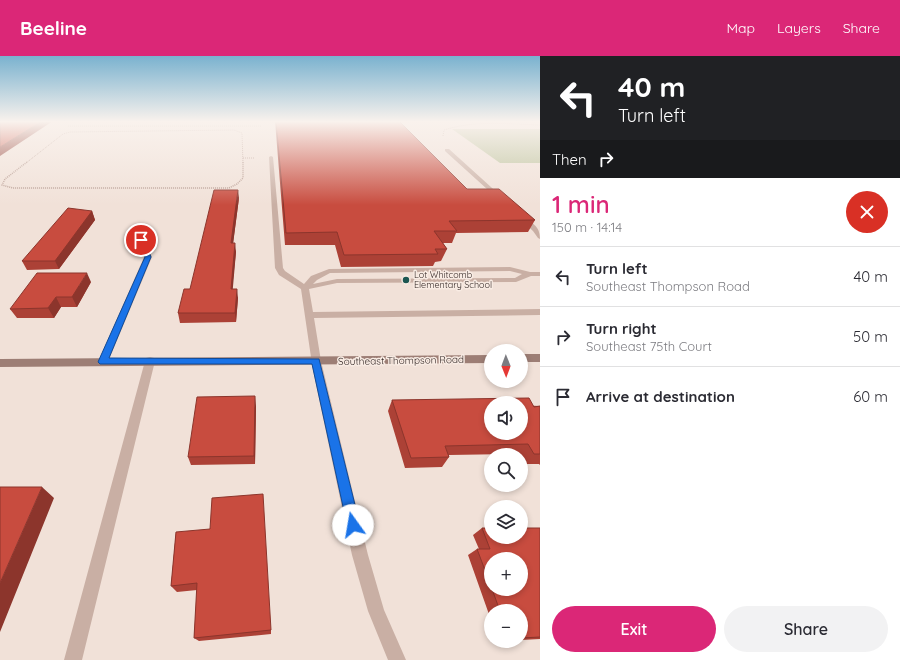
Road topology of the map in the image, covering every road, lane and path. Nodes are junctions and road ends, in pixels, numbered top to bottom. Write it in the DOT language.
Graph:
graph roads {
  1 [pos="43,149"];
  2 [pos="243,149"];
  3 [pos="447,150"];
  4 [pos="271,157"];
  5 [pos="243,158"];
  6 [pos="506,203"];
  7 [pos="518,214"];
  8 [pos="540,237"];
  9 [pos="141,240"];
  10 [pos="530,274"];
  11 [pos="540,274"];
  12 [pos="305,288"];
  13 [pos="540,312"];
  14 [pos="309,315"];
  15 [pos="528,358"];
  16 [pos="540,358"];
  17 [pos="484,359"];
  18 [pos="150,361"];
  19 [pos="316,361"];
  20 [pos="103,362"];
  21 [pos="0,363"];
  22 [pos="73,660"];
  23 [pos="397,660"];
  1 -- 5 [label="path"];
  2 -- 5 [label="path"];
  3 -- 6 [label="street"];
  4 -- 12 [label="street"];
  7 -- 8 [label="street"];
  9 -- 20 [label="street"];
  10 -- 11 [label="street"];
  10 -- 12 [label="street"];
  10 -- 12 [label="street"];
  12 -- 14 [label="street"];
  13 -- 14 [label="street"];
  14 -- 19 [label="street"];
  15 -- 16 [label="street"];
  17 -- 19 [label="street, Southeast Thompson Road"];
  18 -- 19 [label="street, Southeast Thompson Road"];
  18 -- 20 [label="street, Southeast Thompson Road"];
  18 -- 22 [label="street"];
  19 -- 23 [label="street"];
  20 -- 21 [label="street, Southeast Thompson Road"];
}
